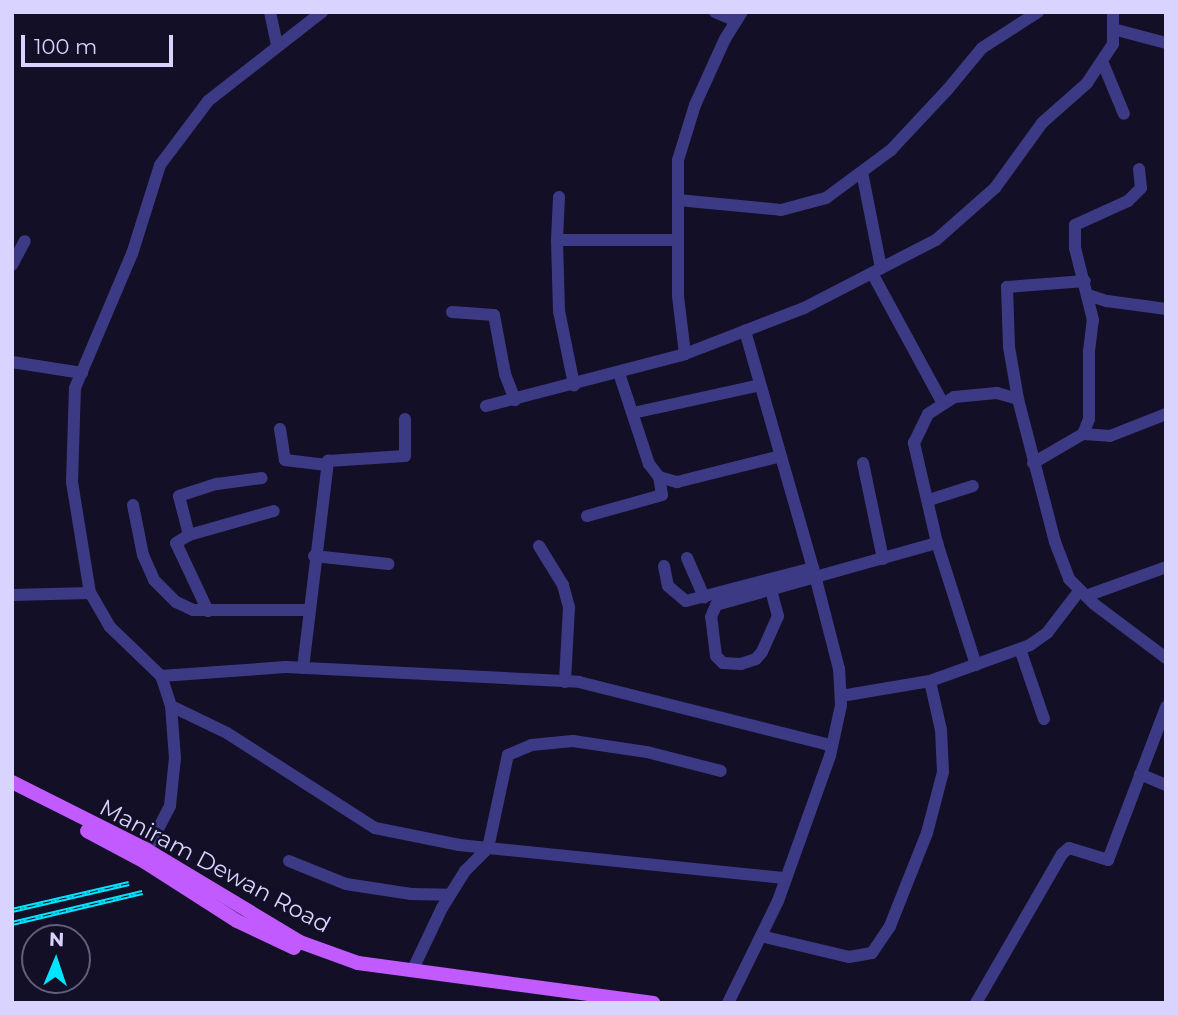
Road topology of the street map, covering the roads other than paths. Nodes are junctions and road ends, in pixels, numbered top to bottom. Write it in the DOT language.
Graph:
graph roads {
  1 [pos="270,12"];
  2 [pos="322,12"];
  3 [pos="715,12"];
  4 [pos="1038,12"];
  5 [pos="1113,12"];
  6 [pos="739,17"];
  7 [pos="1113,29"];
  8 [pos="1166,43"];
  9 [pos="277,46"];
  10 [pos="1102,61"];
  11 [pos="1124,114"];
  12 [pos="1139,169"];
  13 [pos="862,172"];
  14 [pos="559,197"];
  15 [pos="678,200"];
  16 [pos="557,240"];
  17 [pos="678,240"];
  18 [pos="26,241"];
  19 [pos="12,265"];
  20 [pos="876,270"];
  21 [pos="1085,281"];
  22 [pos="1088,295"];
  23 [pos="1166,309"];
  24 [pos="452,312"];
  25 [pos="745,331"];
  26 [pos="685,354"];
  27 [pos="12,362"];
  28 [pos="82,373"];
  29 [pos="619,373"];
  30 [pos="573,385"];
  31 [pos="760,385"];
  32 [pos="1018,399"];
  33 [pos="515,400"];
  34 [pos="943,404"];
  35 [pos="485,406"];
  36 [pos="633,413"];
  37 [pos="1166,414"];
  38 [pos="405,419"];
  39 [pos="280,429"];
  40 [pos="1083,434"];
  41 [pos="780,456"];
  42 [pos="863,463"];
  43 [pos="1033,463"];
  44 [pos="327,466"];
  45 [pos="659,477"];
  46 [pos="262,478"];
  47 [pos="973,486"];
  48 [pos="929,500"];
  49 [pos="133,505"];
  50 [pos="274,511"];
  51 [pos="587,516"];
  52 [pos="189,535"];
  53 [pos="937,543"];
  54 [pos="539,546"];
  55 [pos="314,556"];
  56 [pos="687,558"];
  57 [pos="883,559"];
  58 [pos="389,564"];
  59 [pos="664,566"];
  60 [pos="1166,567"];
  61 [pos="814,573"];
  62 [pos="771,590"];
  63 [pos="89,593"];
  64 [pos="1083,593"];
  65 [pos="12,595"];
  66 [pos="704,597"];
  67 [pos="309,610"];
  68 [pos="208,611"];
  69 [pos="1020,649"];
  70 [pos="1166,659"];
  71 [pos="976,665"];
  72 [pos="303,668"];
  73 [pos="161,676"];
  74 [pos="565,681"];
  75 [pos="930,681"];
  76 [pos="841,696"];
  77 [pos="171,706"];
  78 [pos="1166,707"];
  79 [pos="1044,719"];
  80 [pos="830,745"];
  81 [pos="721,771"];
  82 [pos="1140,774"];
  83 [pos="12,782"];
  84 [pos="1166,785"];
  85 [pos="12,791"];
  86 [pos="488,848"];
  87 [pos="147,850"];
  88 [pos="289,861"];
  89 [pos="786,878"];
  90 [pos="450,895"];
  91 [pos="761,936"];
  92 [pos="413,969"];
  93 [pos="590,1003"];
  94 [pos="653,1003"];
  95 [pos="728,1003"];
  96 [pos="976,1003"];
  1 -- 9 [label="street"];
  2 -- 9 [label="street"];
  3 -- 6 [label="street"];
  4 -- 13 [label="street"];
  5 -- 7 [label="street"];
  6 -- 15 [label="street"];
  7 -- 8 [label="street"];
  7 -- 10 [label="street"];
  9 -- 28 [label="street"];
  10 -- 11 [label="street"];
  10 -- 20 [label="street"];
  12 -- 21 [label="street"];
  13 -- 15 [label="street"];
  13 -- 20 [label="street"];
  14 -- 16 [label="street"];
  15 -- 17 [label="street"];
  16 -- 17 [label="street"];
  16 -- 30 [label="street"];
  17 -- 26 [label="street"];
  18 -- 19 [label="street"];
  20 -- 25 [label="street"];
  20 -- 34 [label="street"];
  21 -- 22 [label="street"];
  21 -- 32 [label="street"];
  22 -- 23 [label="street"];
  22 -- 40 [label="street"];
  24 -- 33 [label="street"];
  25 -- 26 [label="street"];
  25 -- 31 [label="street"];
  26 -- 29 [label="street"];
  27 -- 28 [label="street"];
  28 -- 63 [label="street"];
  29 -- 30 [label="street"];
  29 -- 36 [label="street"];
  30 -- 33 [label="street"];
  31 -- 36 [label="street"];
  31 -- 41 [label="street"];
  32 -- 34 [label="street"];
  32 -- 43 [label="street"];
  33 -- 35 [label="street"];
  34 -- 48 [label="street"];
  36 -- 45 [label="street"];
  37 -- 40 [label="street"];
  38 -- 44 [label="street"];
  39 -- 44 [label="street"];
  40 -- 43 [label="street"];
  41 -- 45 [label="street"];
  41 -- 61 [label="street"];
  42 -- 57 [label="street"];
  43 -- 64 [label="street"];
  44 -- 55 [label="street"];
  45 -- 51 [label="street"];
  46 -- 52 [label="street"];
  47 -- 48 [label="street"];
  48 -- 53 [label="street"];
  49 -- 68 [label="street"];
  50 -- 52 [label="street"];
  52 -- 68 [label="street"];
  53 -- 57 [label="street"];
  53 -- 71 [label="street"];
  54 -- 74 [label="street"];
  55 -- 58 [label="street"];
  55 -- 67 [label="street"];
  56 -- 66 [label="street"];
  57 -- 61 [label="street"];
  59 -- 66 [label="street"];
  60 -- 64 [label="street"];
  61 -- 62 [label="street"];
  61 -- 66 [label="street"];
  61 -- 76 [label="street"];
  62 -- 62 [label="street"];
  63 -- 65 [label="street"];
  63 -- 73 [label="street"];
  64 -- 69 [label="street"];
  64 -- 70 [label="street"];
  67 -- 68 [label="street"];
  67 -- 72 [label="street"];
  69 -- 71 [label="street"];
  69 -- 79 [label="street"];
  71 -- 75 [label="street"];
  72 -- 73 [label="street"];
  72 -- 74 [label="street"];
  73 -- 77 [label="street"];
  74 -- 80 [label="street"];
  75 -- 76 [label="street"];
  75 -- 91 [label="street"];
  76 -- 80 [label="street"];
  77 -- 86 [label="street"];
  77 -- 87 [label="street"];
  78 -- 82 [label="street"];
  80 -- 89 [label="street"];
  81 -- 86 [label="street"];
  82 -- 84 [label="street"];
  82 -- 96 [label="street"];
  83 -- 87 [label="main road, Maniram Dewan Road"];
  85 -- 93 [label="main road, Maniram Dewan Road"];
  86 -- 89 [label="street"];
  86 -- 90 [label="street"];
  87 -- 92 [label="main road, Maniram Dewan Road"];
  88 -- 90 [label="street"];
  89 -- 91 [label="street"];
  90 -- 92 [label="street"];
  91 -- 95 [label="street"];
  92 -- 94 [label="main road, Maniram Dewan Road"];
}
